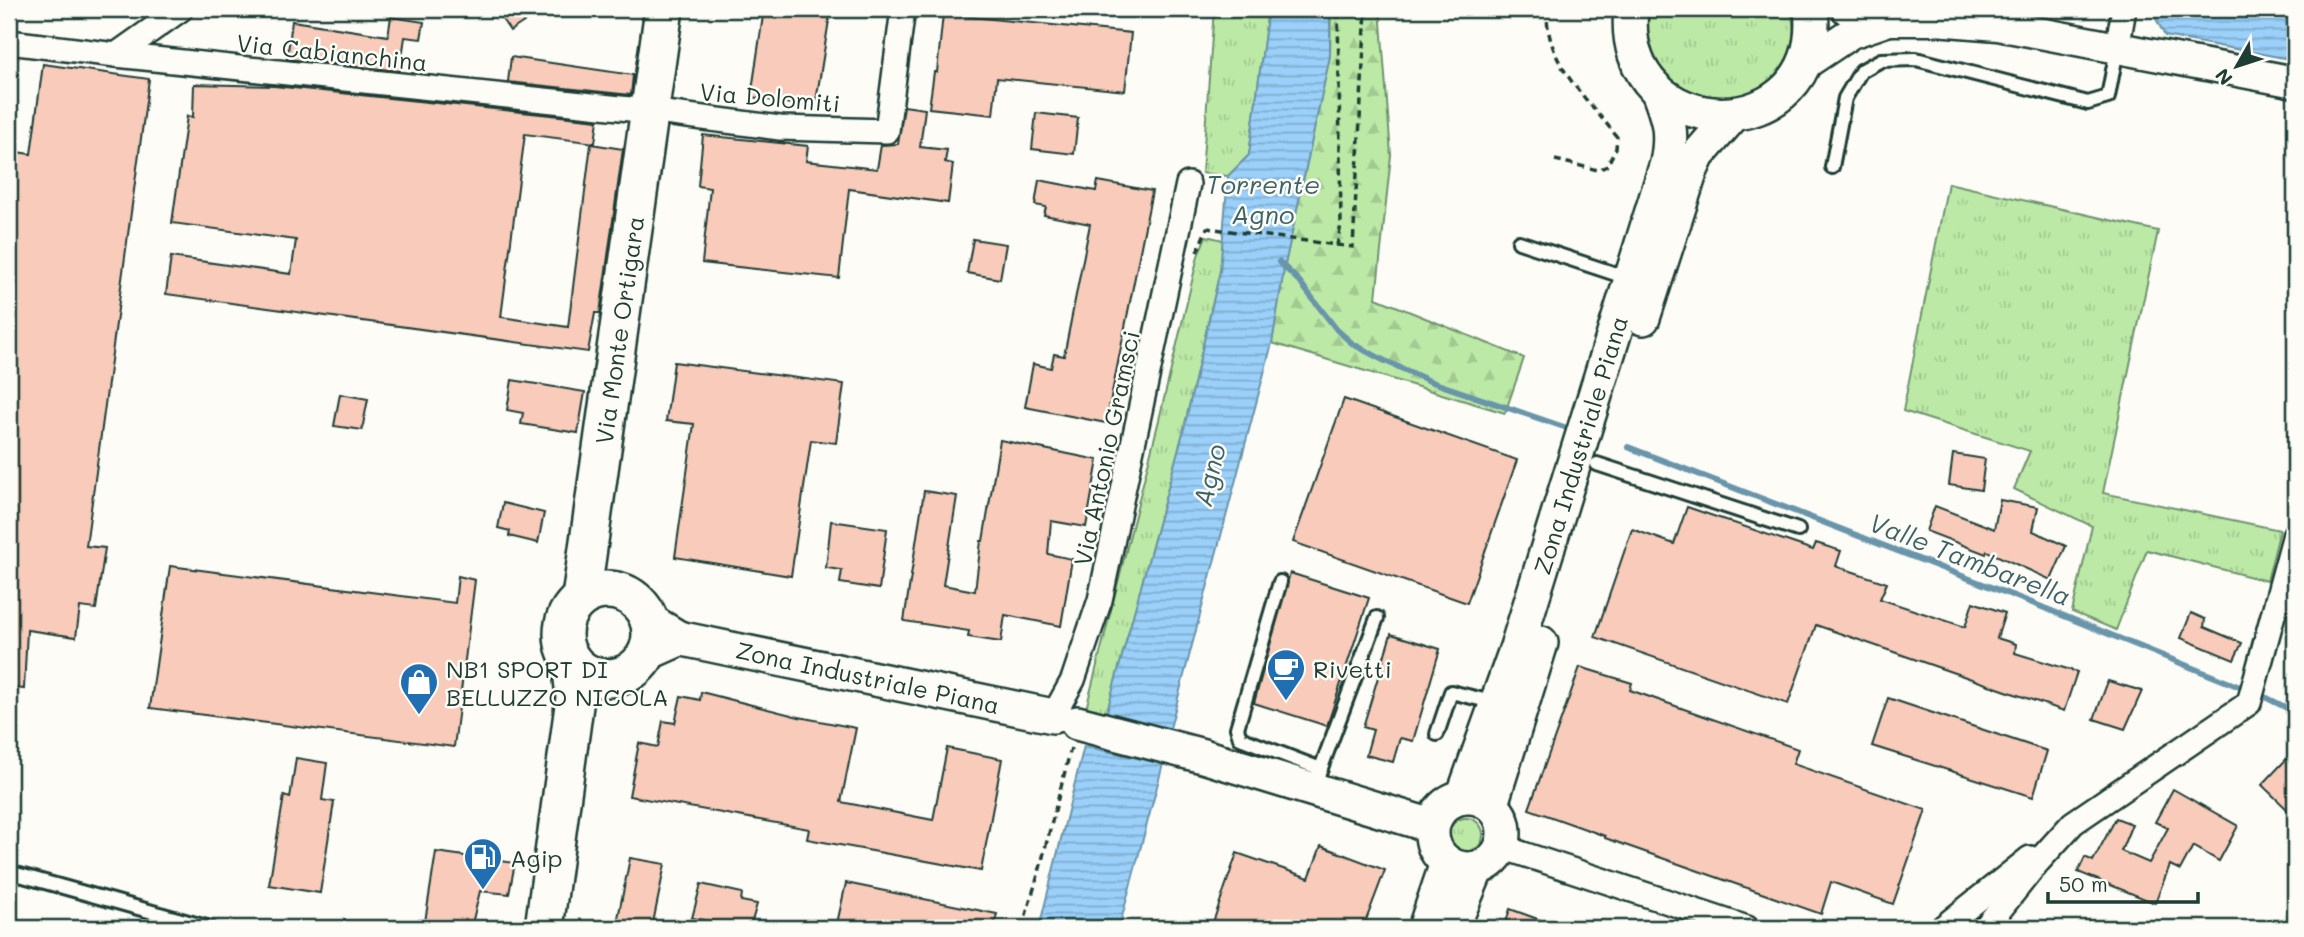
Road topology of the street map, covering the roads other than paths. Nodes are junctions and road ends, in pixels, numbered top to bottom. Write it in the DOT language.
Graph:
graph roads {
  1 [pos="181,9"];
  2 [pos="664,9"];
  3 [pos="903,9"];
  4 [pos="1631,9"];
  5 [pos="1811,9"];
  6 [pos="1847,9"];
  7 [pos="2124,9"];
  8 [pos="1890,20"];
  9 [pos="9,42"];
  10 [pos="2117,49"];
  11 [pos="116,55"];
  12 [pos="1803,65"];
  13 [pos="2295,82"];
  14 [pos="1658,91"];
  15 [pos="649,111"];
  16 [pos="1732,115"];
  17 [pos="1832,167"];
  18 [pos="1188,184"];
  19 [pos="1519,242"];
  20 [pos="1631,279"];
  21 [pos="1597,464"];
  22 [pos="1798,530"];
  23 [pos="2295,534"];
  24 [pos="1280,582"];
  25 [pos="596,594"];
  26 [pos="1377,618"];
  27 [pos="650,620"];
  28 [pos="683,639"];
  29 [pos="647,655"];
  30 [pos="571,659"];
  31 [pos="608,679"];
  32 [pos="575,698"];
  33 [pos="1497,703"];
  34 [pos="1065,720"];
  35 [pos="1437,734"];
  36 [pos="1317,779"];
  37 [pos="1477,800"];
  38 [pos="2073,823"];
  39 [pos="1432,826"];
  40 [pos="1475,859"];
  41 [pos="9,872"];
  42 [pos="210,928"];
  43 [pos="544,928"];
  44 [pos="1425,928"];
  45 [pos="1452,928"];
  46 [pos="1747,928"];
  47 [pos="1942,928"];
  48 [pos="1985,928"];
  1 -- 11 [label="street"];
  2 -- 15 [label="main road, Via Monte Ortigara"];
  3 -- 15 [label="street, Via Dolomiti"];
  4 -- 14 [label="main road, Zona Industriale Piana"];
  5 -- 12 [label="main road, Zona Industriale Piana"];
  6 -- 8 [label="street"];
  7 -- 10 [label="street"];
  8 -- 10 [label="street"];
  8 -- 12 [label="street"];
  9 -- 11 [label="street, Via Cabianchina"];
  10 -- 13 [label="street"];
  10 -- 17 [label="lane"];
  11 -- 15 [label="street, Via Cabianchina"];
  12 -- 16 [label="main road, Zona Industriale Piana"];
  14 -- 16 [label="main road, Zona Industriale Piana"];
  14 -- 20 [label="main road, Zona Industriale Piana"];
  15 -- 25 [label="main road, Via Monte Ortigara"];
  16 -- 21 [label="main road, Zona Industriale Piana"];
  18 -- 34 [label="street, Via Antonio Gramsci"];
  19 -- 20 [label="lane"];
  20 -- 33 [label="main road, Zona Industriale Piana"];
  21 -- 22 [label="lane"];
  21 -- 37 [label="main road, Zona Industriale Piana"];
  23 -- 38 [label="street"];
  24 -- 36 [label="lane"];
  25 -- 27 [label="main road"];
  25 -- 30 [label="main road"];
  26 -- 36 [label="lane"];
  27 -- 28 [label="street"];
  27 -- 29 [label="main road"];
  28 -- 29 [label="street"];
  28 -- 34 [label="main road, Zona Industriale Piana"];
  29 -- 31 [label="main road"];
  30 -- 31 [label="main road"];
  30 -- 32 [label="main road"];
  31 -- 32 [label="main road"];
  32 -- 43 [label="main road"];
  33 -- 35 [label="lane"];
  33 -- 37 [label="main road, Zona Industriale Piana"];
  34 -- 36 [label="main road, Zona Industriale Piana"];
  36 -- 39 [label="main road"];
  37 -- 39 [label="main road"];
  37 -- 40 [label="main road"];
  38 -- 47 [label="street"];
  38 -- 48 [label="street"];
  39 -- 40 [label="main road"];
  40 -- 44 [label="main road"];
  40 -- 45 [label="main road"];
  40 -- 46 [label="street"];
  41 -- 42 [label="lane"];
}
